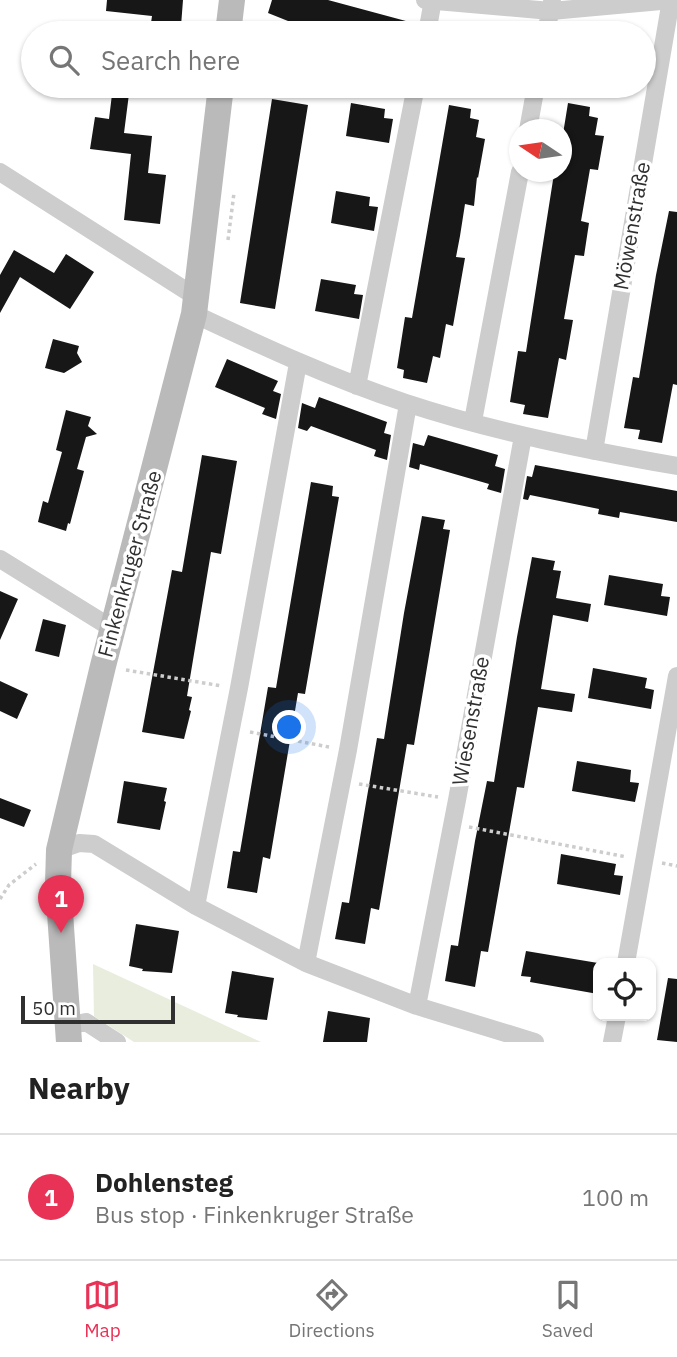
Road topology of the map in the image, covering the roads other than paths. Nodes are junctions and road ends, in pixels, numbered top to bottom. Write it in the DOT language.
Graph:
graph roads {
  1 [pos="232,0"];
  2 [pos="671,0"];
  3 [pos="430,1"];
  4 [pos="551,6"];
  5 [pos="229,21"];
  6 [pos="428,21"];
  7 [pos="656,88"];
  8 [pos="221,98"];
  9 [pos="414,98"];
  10 [pos="534,98"];
  11 [pos="654,98"];
  12 [pos="530,119"];
  13 [pos="0,172"];
  14 [pos="518,182"];
  15 [pos="195,306"];
  16 [pos="298,363"];
  17 [pos="357,386"];
  18 [pos="408,404"];
  19 [pos="473,421"];
  20 [pos="523,436"];
  21 [pos="594,451"];
  22 [pos="677,466"];
  23 [pos="0,559"];
  24 [pos="113,629"];
  25 [pos="677,676"];
  26 [pos="59,850"];
  27 [pos="196,906"];
  28 [pos="627,958"];
  29 [pos="306,963"];
  30 [pos="417,1006"];
  31 [pos="616,1021"];
  32 [pos="69,1034"];
  33 [pos="117,1042"];
  34 [pos="535,1042"];
  35 [pos="612,1042"];
  1 -- 5 [label="street"];
  2 -- 4 [label="street"];
  2 -- 7 [label="street, Möwenstraße"];
  3 -- 4 [label="street"];
  3 -- 6 [label="street"];
  8 -- 15 [label="street, Finkenkruger Straße"];
  9 -- 17 [label="street"];
  10 -- 12 [label="street"];
  11 -- 21 [label="street, Möwenstraße"];
  13 -- 15 [label="street"];
  14 -- 19 [label="street"];
  15 -- 16 [label="street"];
  15 -- 24 [label="street, Finkenkruger Straße"];
  16 -- 17 [label="street"];
  16 -- 27 [label="street"];
  17 -- 18 [label="street"];
  18 -- 19 [label="street"];
  18 -- 29 [label="street"];
  19 -- 20 [label="street"];
  20 -- 21 [label="street"];
  20 -- 30 [label="street, Wiesenstraße"];
  21 -- 22 [label="street"];
  23 -- 24 [label="street"];
  24 -- 26 [label="street, Finkenkruger Straße"];
  25 -- 28 [label="street"];
  26 -- 27 [label="street"];
  26 -- 32 [label="street, Finkenkruger Straße"];
  27 -- 29 [label="street"];
  29 -- 30 [label="street"];
  30 -- 34 [label="street"];
  31 -- 35 [label="street"];
  32 -- 33 [label="street"];
}
